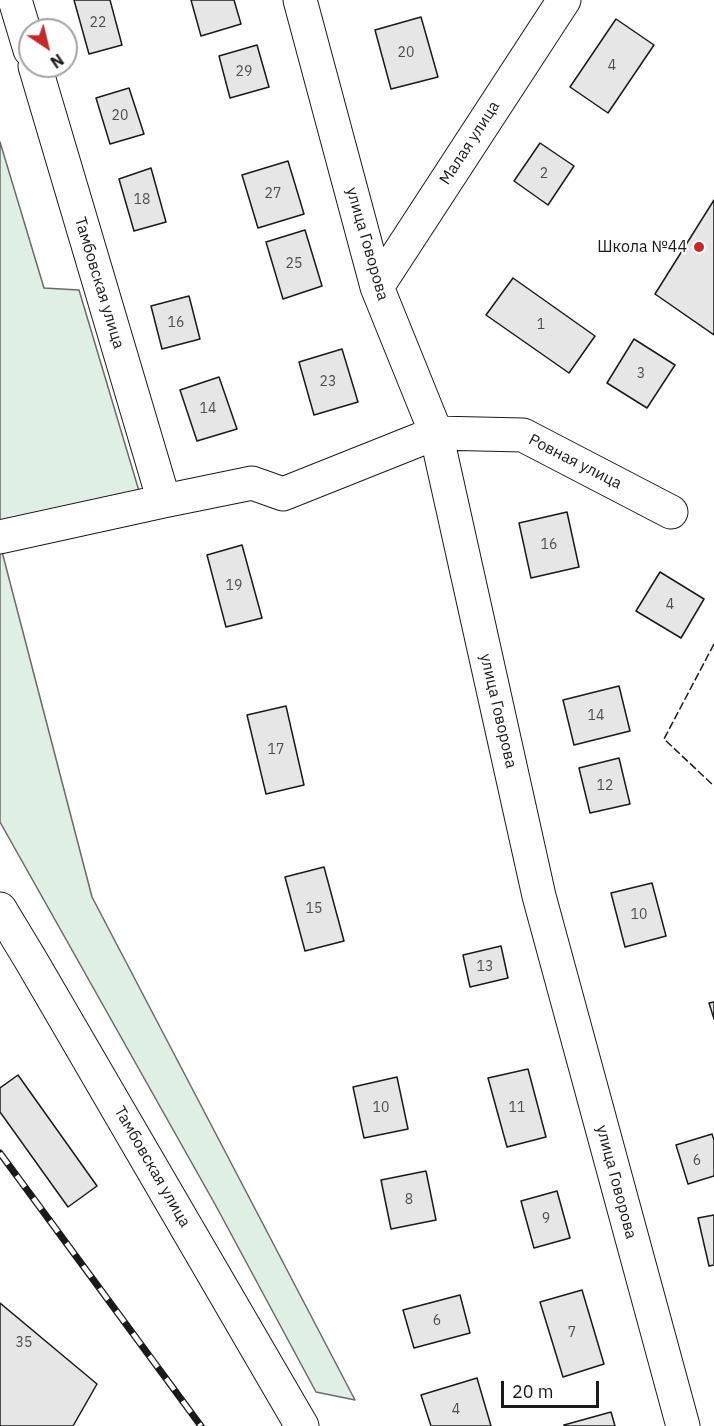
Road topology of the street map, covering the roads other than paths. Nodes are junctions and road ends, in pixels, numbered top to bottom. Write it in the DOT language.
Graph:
graph roads {
  1 [pos="15,0"];
  2 [pos="300,0"];
  3 [pos="564,0"];
  4 [pos="20,18"];
  5 [pos="39,78"];
  6 [pos="377,287"];
  7 [pos="436,433"];
  8 [pos="164,501"];
  9 [pos="671,512"];
  10 [pos="0,537"];
  11 [pos="0,909"];
  12 [pos="302,1426"];
  13 [pos="683,1426"];
  1 -- 4 [label="street"];
  2 -- 6 [label="street, улица Говорова"];
  3 -- 6 [label="street, Малая улица"];
  5 -- 8 [label="street, Тамбовская улица"];
  6 -- 7 [label="street, улица Говорова"];
  7 -- 8 [label="street"];
  7 -- 9 [label="street, Ровная улица"];
  7 -- 13 [label="street, улица Говорова"];
  8 -- 10 [label="street"];
  11 -- 12 [label="street, Тамбовская улица"];
}
